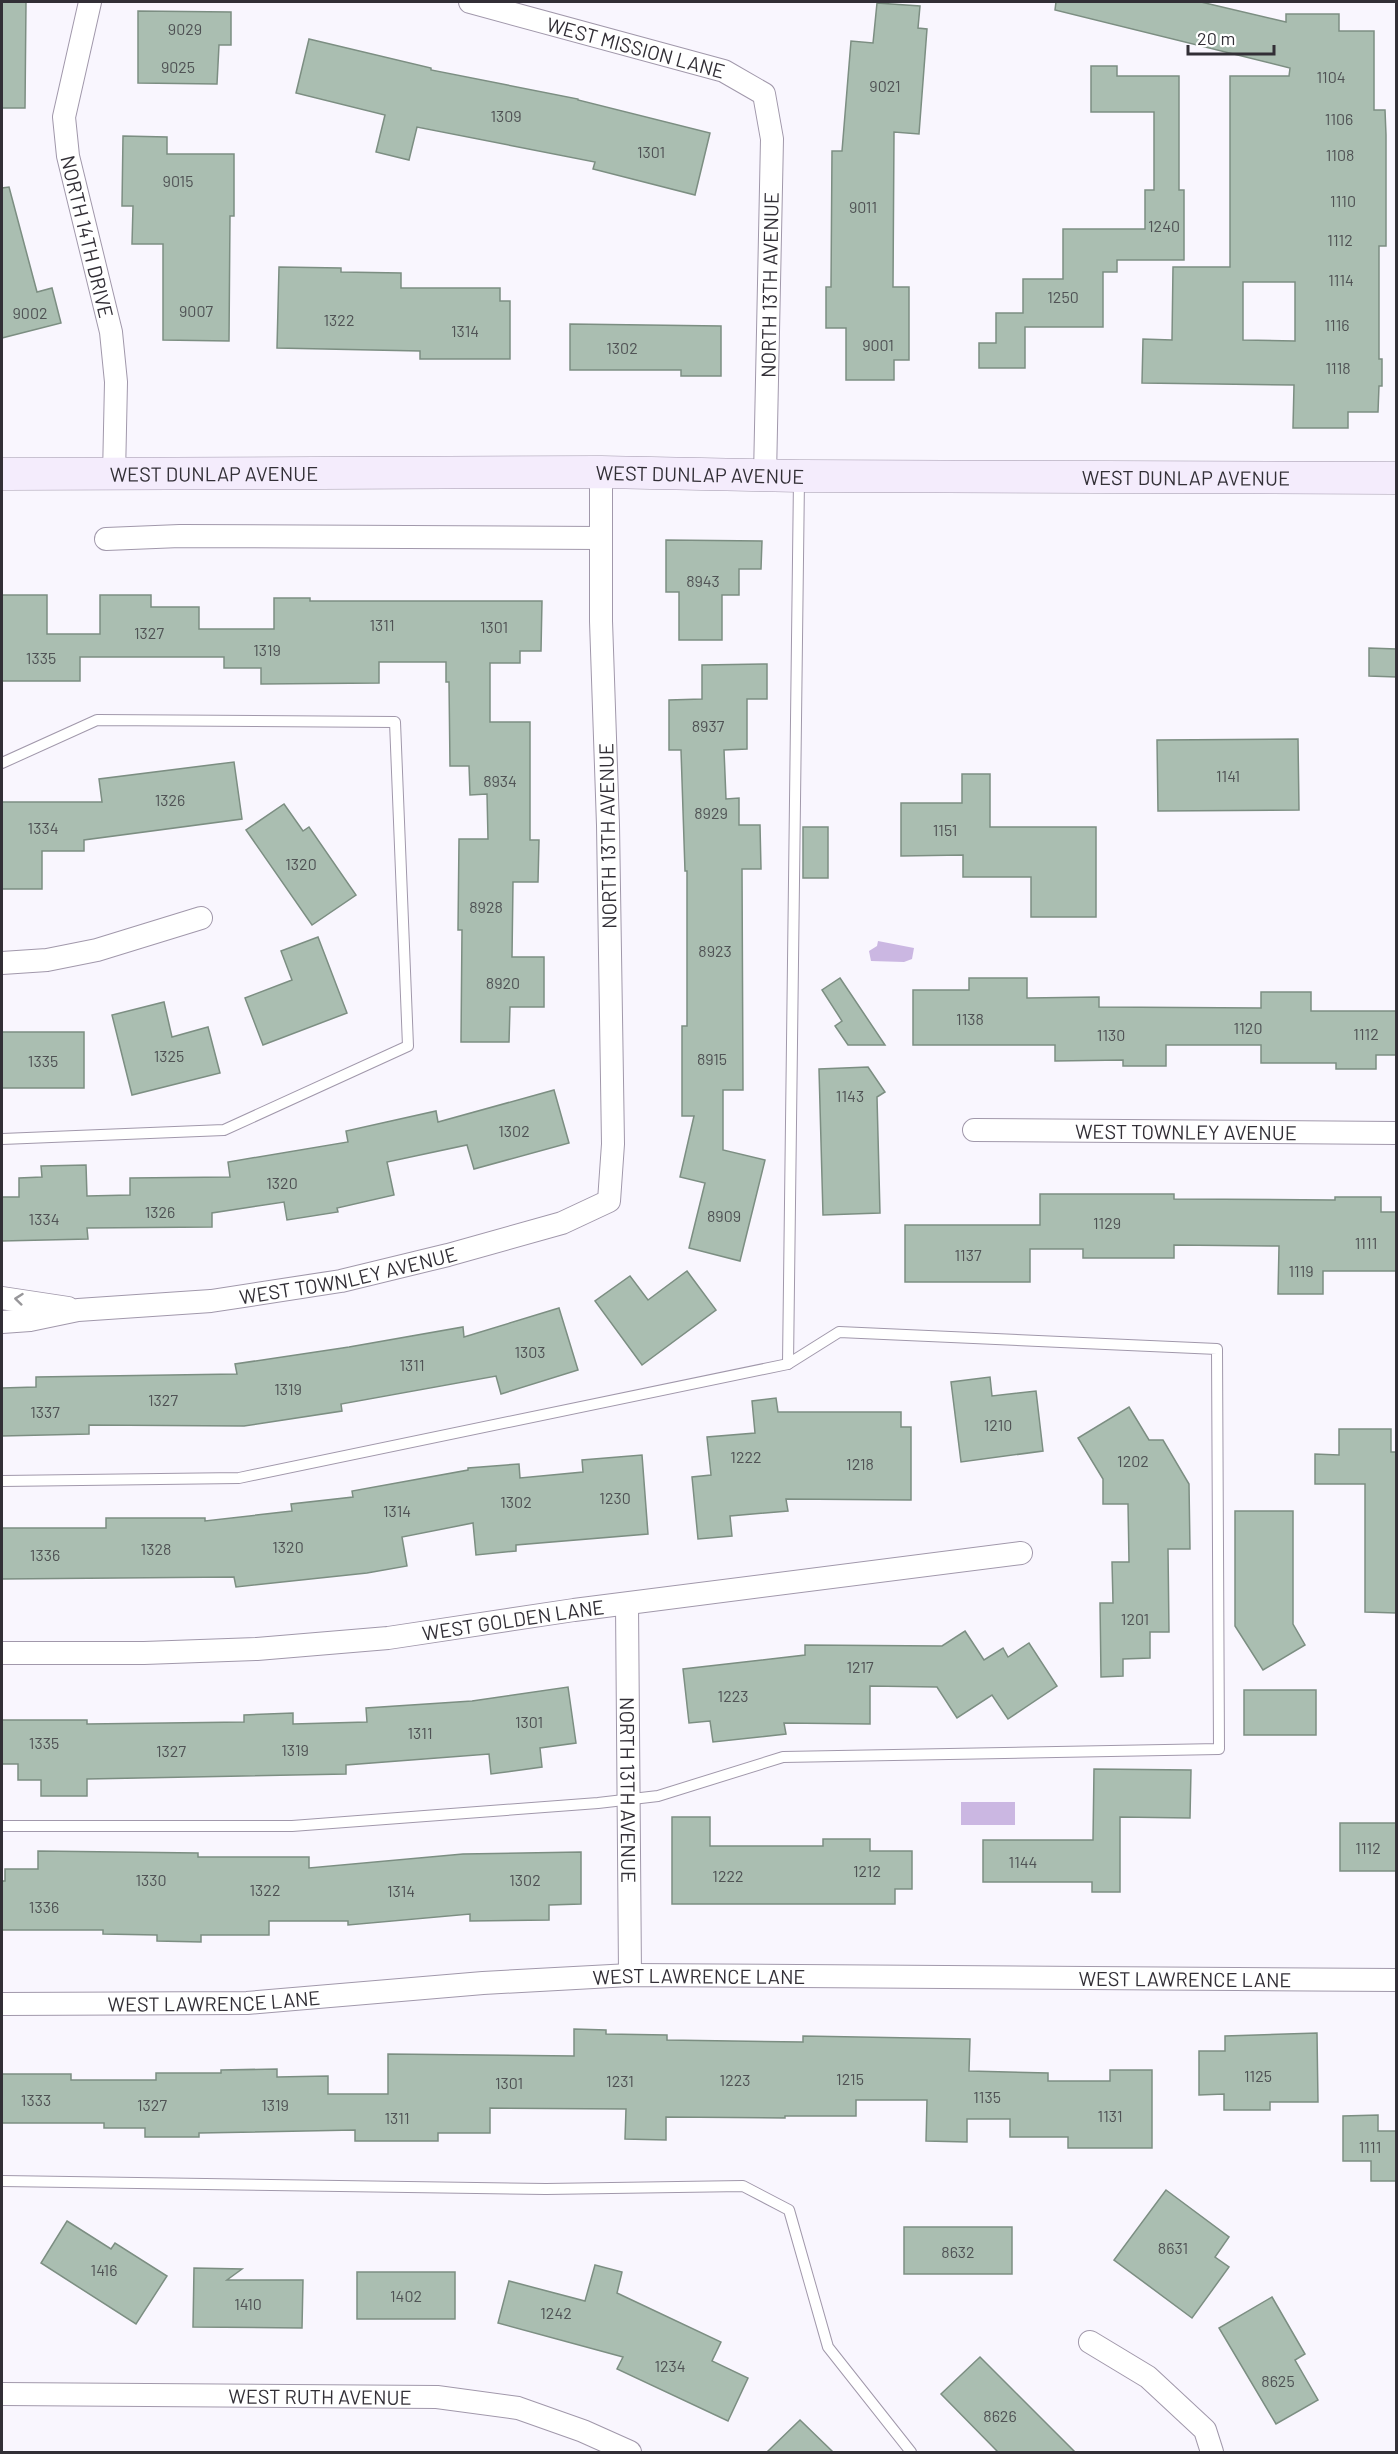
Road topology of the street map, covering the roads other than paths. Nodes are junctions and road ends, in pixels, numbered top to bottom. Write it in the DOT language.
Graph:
graph roads {
  1 [pos="90,2"];
  2 [pos="470,2"];
  3 [pos="764,94"];
  4 [pos="601,472"];
  5 [pos="2,474"];
  6 [pos="114,475"];
  7 [pos="765,476"];
  8 [pos="799,476"];
  9 [pos="1396,478"];
  10 [pos="601,538"];
  11 [pos="106,539"];
  12 [pos="2,763"];
  13 [pos="201,918"];
  14 [pos="2,963"];
  15 [pos="974,1131"];
  16 [pos="1396,1133"];
  17 [pos="2,1139"];
  18 [pos="609,1201"];
  19 [pos="2,1298"];
  20 [pos="78,1310"];
  21 [pos="2,1322"];
  22 [pos="788,1364"];
  23 [pos="2,1481"];
  24 [pos="1021,1552"];
  25 [pos="627,1604"];
  26 [pos="2,1653"];
  27 [pos="630,1799"];
  28 [pos="2,1826"];
  29 [pos="630,1975"];
  30 [pos="1396,1980"];
  31 [pos="2,2004"];
  32 [pos="2,2181"];
  33 [pos="1090,2342"];
  34 [pos="2,2394"];
  35 [pos="630,2452"];
  36 [pos="911,2452"];
  37 [pos="1212,2452"];
  1 -- 6 [label="street, NORTH 14TH DRIVE"];
  2 -- 3 [label="street, WEST MISSION LANE"];
  3 -- 7 [label="street, NORTH 13TH AVENUE"];
  4 -- 6 [label="main road, WEST DUNLAP AVENUE"];
  4 -- 7 [label="main road, WEST DUNLAP AVENUE"];
  4 -- 10 [label="street, NORTH 13TH AVENUE"];
  5 -- 6 [label="main road, WEST DUNLAP AVENUE"];
  7 -- 8 [label="main road, WEST DUNLAP AVENUE"];
  8 -- 9 [label="main road, WEST DUNLAP AVENUE"];
  8 -- 22 [label="lane"];
  10 -- 11 [label="street"];
  10 -- 18 [label="street, NORTH 13TH AVENUE"];
  12 -- 17 [label="lane"];
  13 -- 14 [label="street"];
  15 -- 16 [label="street, WEST TOWNLEY AVENUE"];
  18 -- 20 [label="street, WEST TOWNLEY AVENUE"];
  20 -- 19 [label="street, WEST TOWNLEY AVENUE, one-way"];
  20 -- 21 [label="street, WEST TOWNLEY AVENUE"];
  22 -- 23 [label="lane"];
  22 -- 27 [label="lane"];
  24 -- 25 [label="street, WEST GOLDEN LANE"];
  25 -- 26 [label="street, WEST GOLDEN LANE"];
  25 -- 27 [label="street, NORTH 13TH AVENUE"];
  27 -- 28 [label="lane"];
  27 -- 29 [label="street, NORTH 13TH AVENUE"];
  29 -- 30 [label="street, WEST LAWRENCE LANE"];
  29 -- 31 [label="street, WEST LAWRENCE LANE"];
  32 -- 36 [label="lane"];
  33 -- 37 [label="street"];
  34 -- 35 [label="street, WEST RUTH AVENUE"];
}
